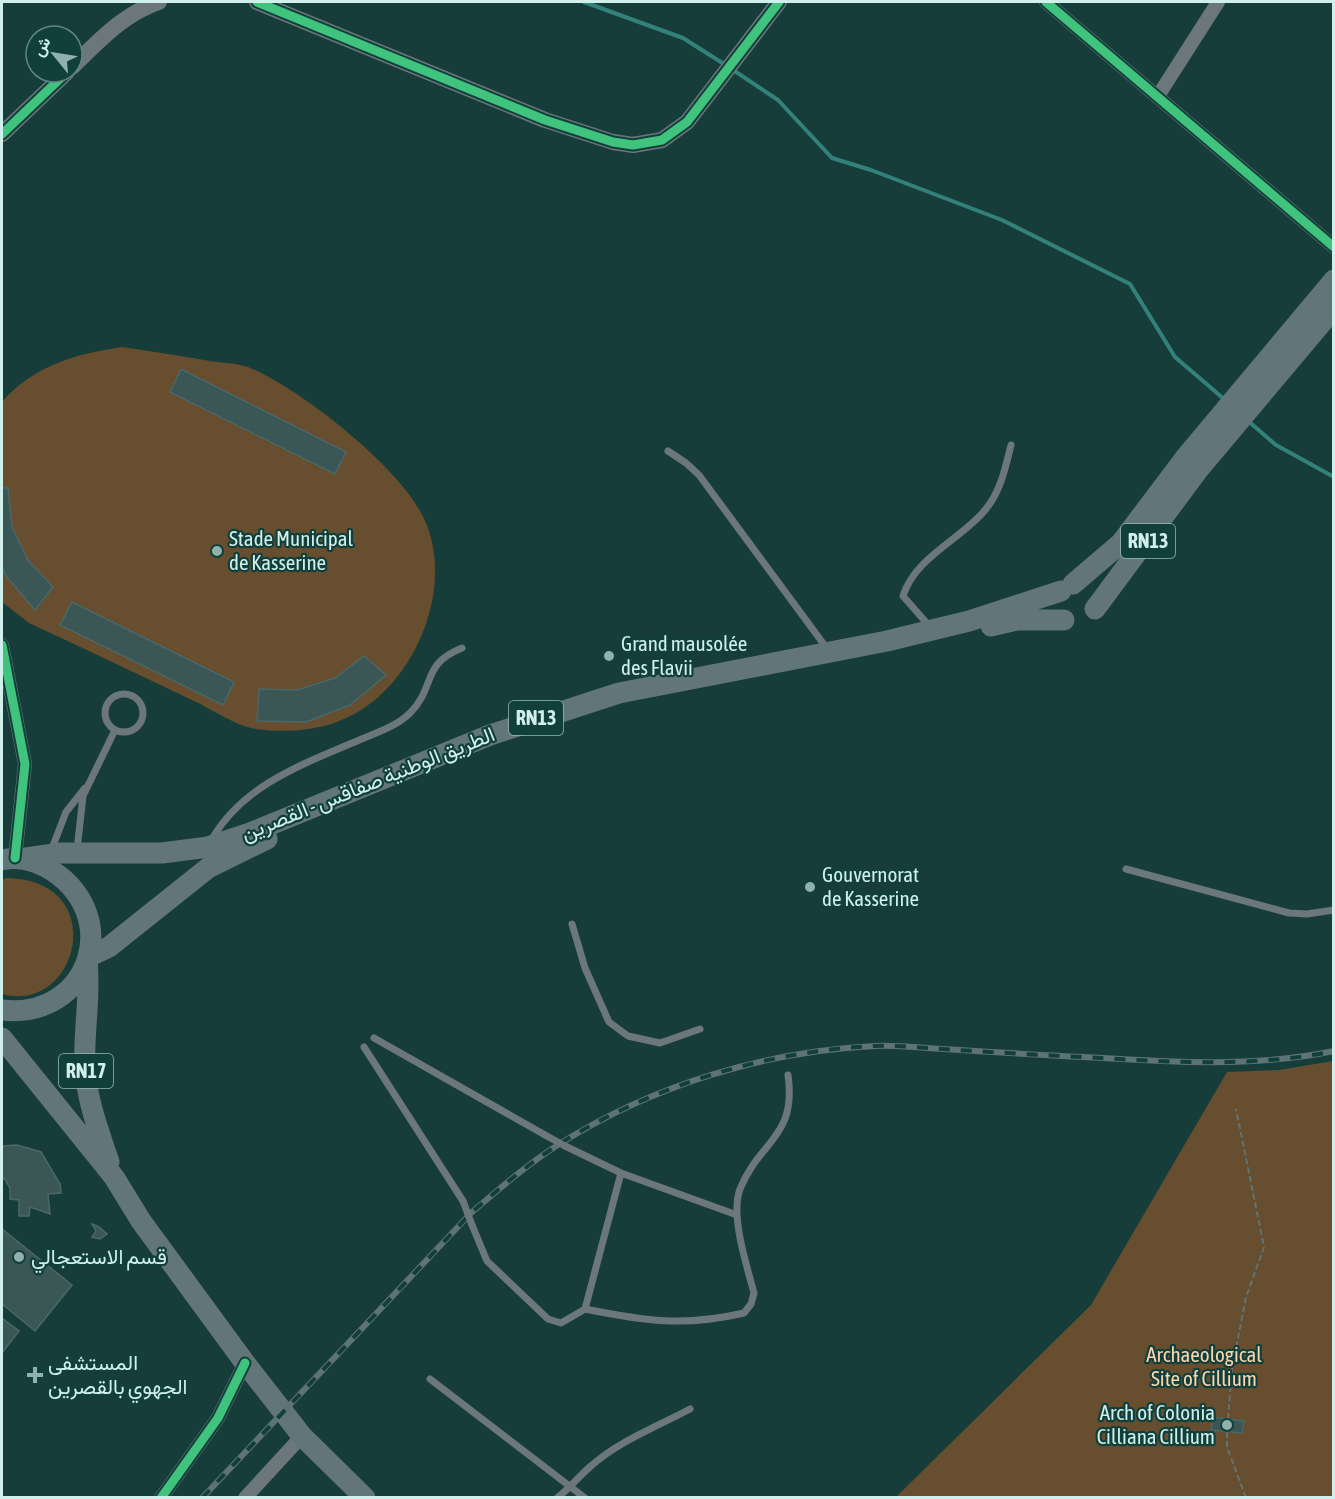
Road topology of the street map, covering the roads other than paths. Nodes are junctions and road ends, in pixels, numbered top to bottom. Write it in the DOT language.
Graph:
graph roads {
  1 [pos="159,2"];
  2 [pos="257,2"];
  3 [pos="779,2"];
  4 [pos="1046,2"];
  5 [pos="1218,2"];
  6 [pos="84,56"];
  7 [pos="54,84"];
  8 [pos="1158,96"];
  9 [pos="2,134"];
  10 [pos="1334,247"];
  11 [pos="1334,280"];
  12 [pos="1334,308"];
  13 [pos="1300,334"];
  14 [pos="1011,445"];
  15 [pos="668,451"];
  16 [pos="1191,464"];
  17 [pos="1067,587"];
  18 [pos="1095,609"];
  19 [pos="1064,620"];
  20 [pos="933,630"];
  21 [pos="2,645"];
  22 [pos="462,648"];
  23 [pos="830,652"];
  24 [pos="115,730"];
  25 [pos="87,786"];
  26 [pos="208,847"];
  27 [pos="77,852"];
  28 [pos="50,853"];
  29 [pos="9,859"];
  30 [pos="1126,869"];
  31 [pos="1334,910"];
  32 [pos="572,924"];
  33 [pos="88,959"];
  34 [pos="2,1010"];
  35 [pos="700,1029"];
  36 [pos="2,1038"];
  37 [pos="374,1038"];
  38 [pos="364,1047"];
  39 [pos="788,1075"];
  40 [pos="621,1173"];
  41 [pos="114,1177"];
  42 [pos="737,1215"];
  43 [pos="585,1309"];
  44 [pos="245,1363"];
  45 [pos="430,1379"];
  46 [pos="690,1409"];
  47 [pos="302,1436"];
  48 [pos="572,1487"];
  49 [pos="161,1497"];
  50 [pos="245,1497"];
  51 [pos="365,1497"];
  52 [pos="557,1497"];
  53 [pos="585,1497"];
  1 -- 6 [label="street"];
  2 -- 3 [label="street"];
  4 -- 8 [label="street"];
  5 -- 8 [label="street"];
  7 -- 9 [label="street"];
  8 -- 10 [label="street"];
  11 -- 13 [label="main road, الطريق الوطنية صفاقس - القصرين / RN13"];
  12 -- 13 [label="main road, الطريق الوطنية صفاقس - القصرين / RN13"];
  13 -- 16 [label="main road, الطريق الوطنية صفاقس - القصرين / RN13"];
  14 -- 20 [label="lane"];
  15 -- 23 [label="lane"];
  16 -- 17 [label="main road, الطريق الوطنية صفاقس - القصرين / RN13"];
  16 -- 18 [label="main road, الطريق الوطنية صفاقس - القصرين / RN13"];
  17 -- 18 [label="main road"];
  17 -- 19 [label="main road"];
  17 -- 20 [label="main road, الطريق الوطنية صفاقس - القصرين / RN13"];
  18 -- 19 [label="main road, RN13"];
  19 -- 33 [label="main road, الطريق الوطنية صفاقس - القصرين / RN13"];
  20 -- 23 [label="main road, الطريق الوطنية صفاقس - القصرين / RN13"];
  21 -- 29 [label="street"];
  22 -- 26 [label="lane"];
  23 -- 26 [label="main road, الطريق الوطنية صفاقس - القصرين / RN13"];
  24 -- 24 [label="lane"];
  24 -- 25 [label="lane"];
  25 -- 27 [label="lane"];
  25 -- 28 [label="lane"];
  26 -- 27 [label="main road, الطريق الوطنية صفاقس - القصرين / RN13"];
  27 -- 28 [label="main road, الطريق الوطنية صفاقس - القصرين / RN13"];
  28 -- 29 [label="main road, الطريق الوطنية صفاقس - القصرين / RN13"];
  29 -- 33 [label="main road"];
  30 -- 31 [label="lane"];
  32 -- 35 [label="lane"];
  33 -- 34 [label="main road"];
  33 -- 41 [label="main road, RN17"];
  36 -- 41 [label="main road, RN17"];
  37 -- 40 [label="lane, bridge"];
  38 -- 43 [label="lane, bridge"];
  39 -- 42 [label="lane"];
  40 -- 42 [label="lane"];
  40 -- 43 [label="lane"];
  41 -- 44 [label="main road, RN17"];
  42 -- 43 [label="lane"];
  44 -- 47 [label="main road, RN17"];
  44 -- 49 [label="street"];
  45 -- 48 [label="lane"];
  46 -- 48 [label="lane"];
  47 -- 50 [label="street"];
  47 -- 51 [label="main road, RN17"];
  48 -- 52 [label="lane"];
  48 -- 53 [label="lane"];
}
